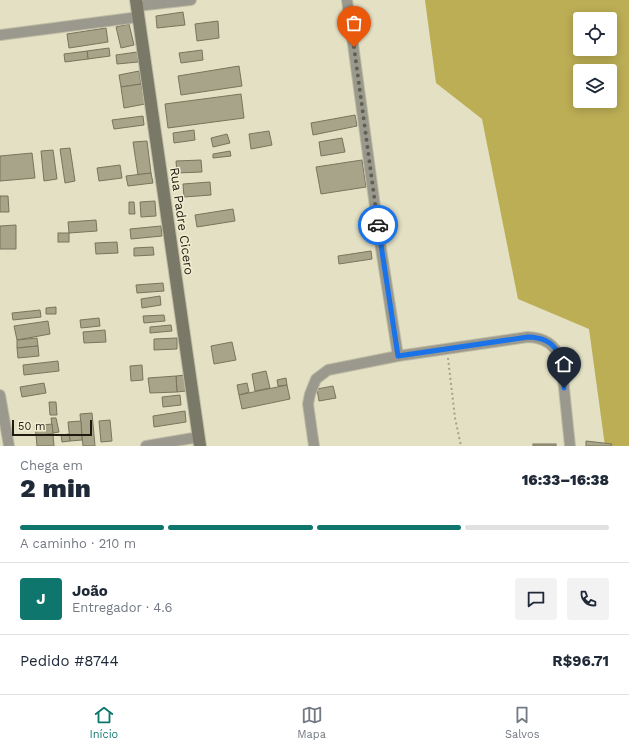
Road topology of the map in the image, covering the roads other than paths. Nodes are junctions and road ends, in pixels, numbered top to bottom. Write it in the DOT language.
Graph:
graph roads {
  1 [pos="191,0"];
  2 [pos="348,0"];
  3 [pos="137,8"];
  4 [pos="0,35"];
  5 [pos="398,356"];
  6 [pos="0,395"];
  7 [pos="200,442"];
  8 [pos="9,446"];
  9 [pos="146,446"];
  10 [pos="314,446"];
  11 [pos="570,446"];
  1 -- 3 [label="street"];
  2 -- 5 [label="street"];
  3 -- 4 [label="street"];
  3 -- 7 [label="street, Rua Padre Cicero"];
  5 -- 10 [label="street"];
  5 -- 11 [label="street"];
  6 -- 8 [label="street"];
  7 -- 9 [label="street"];
}
